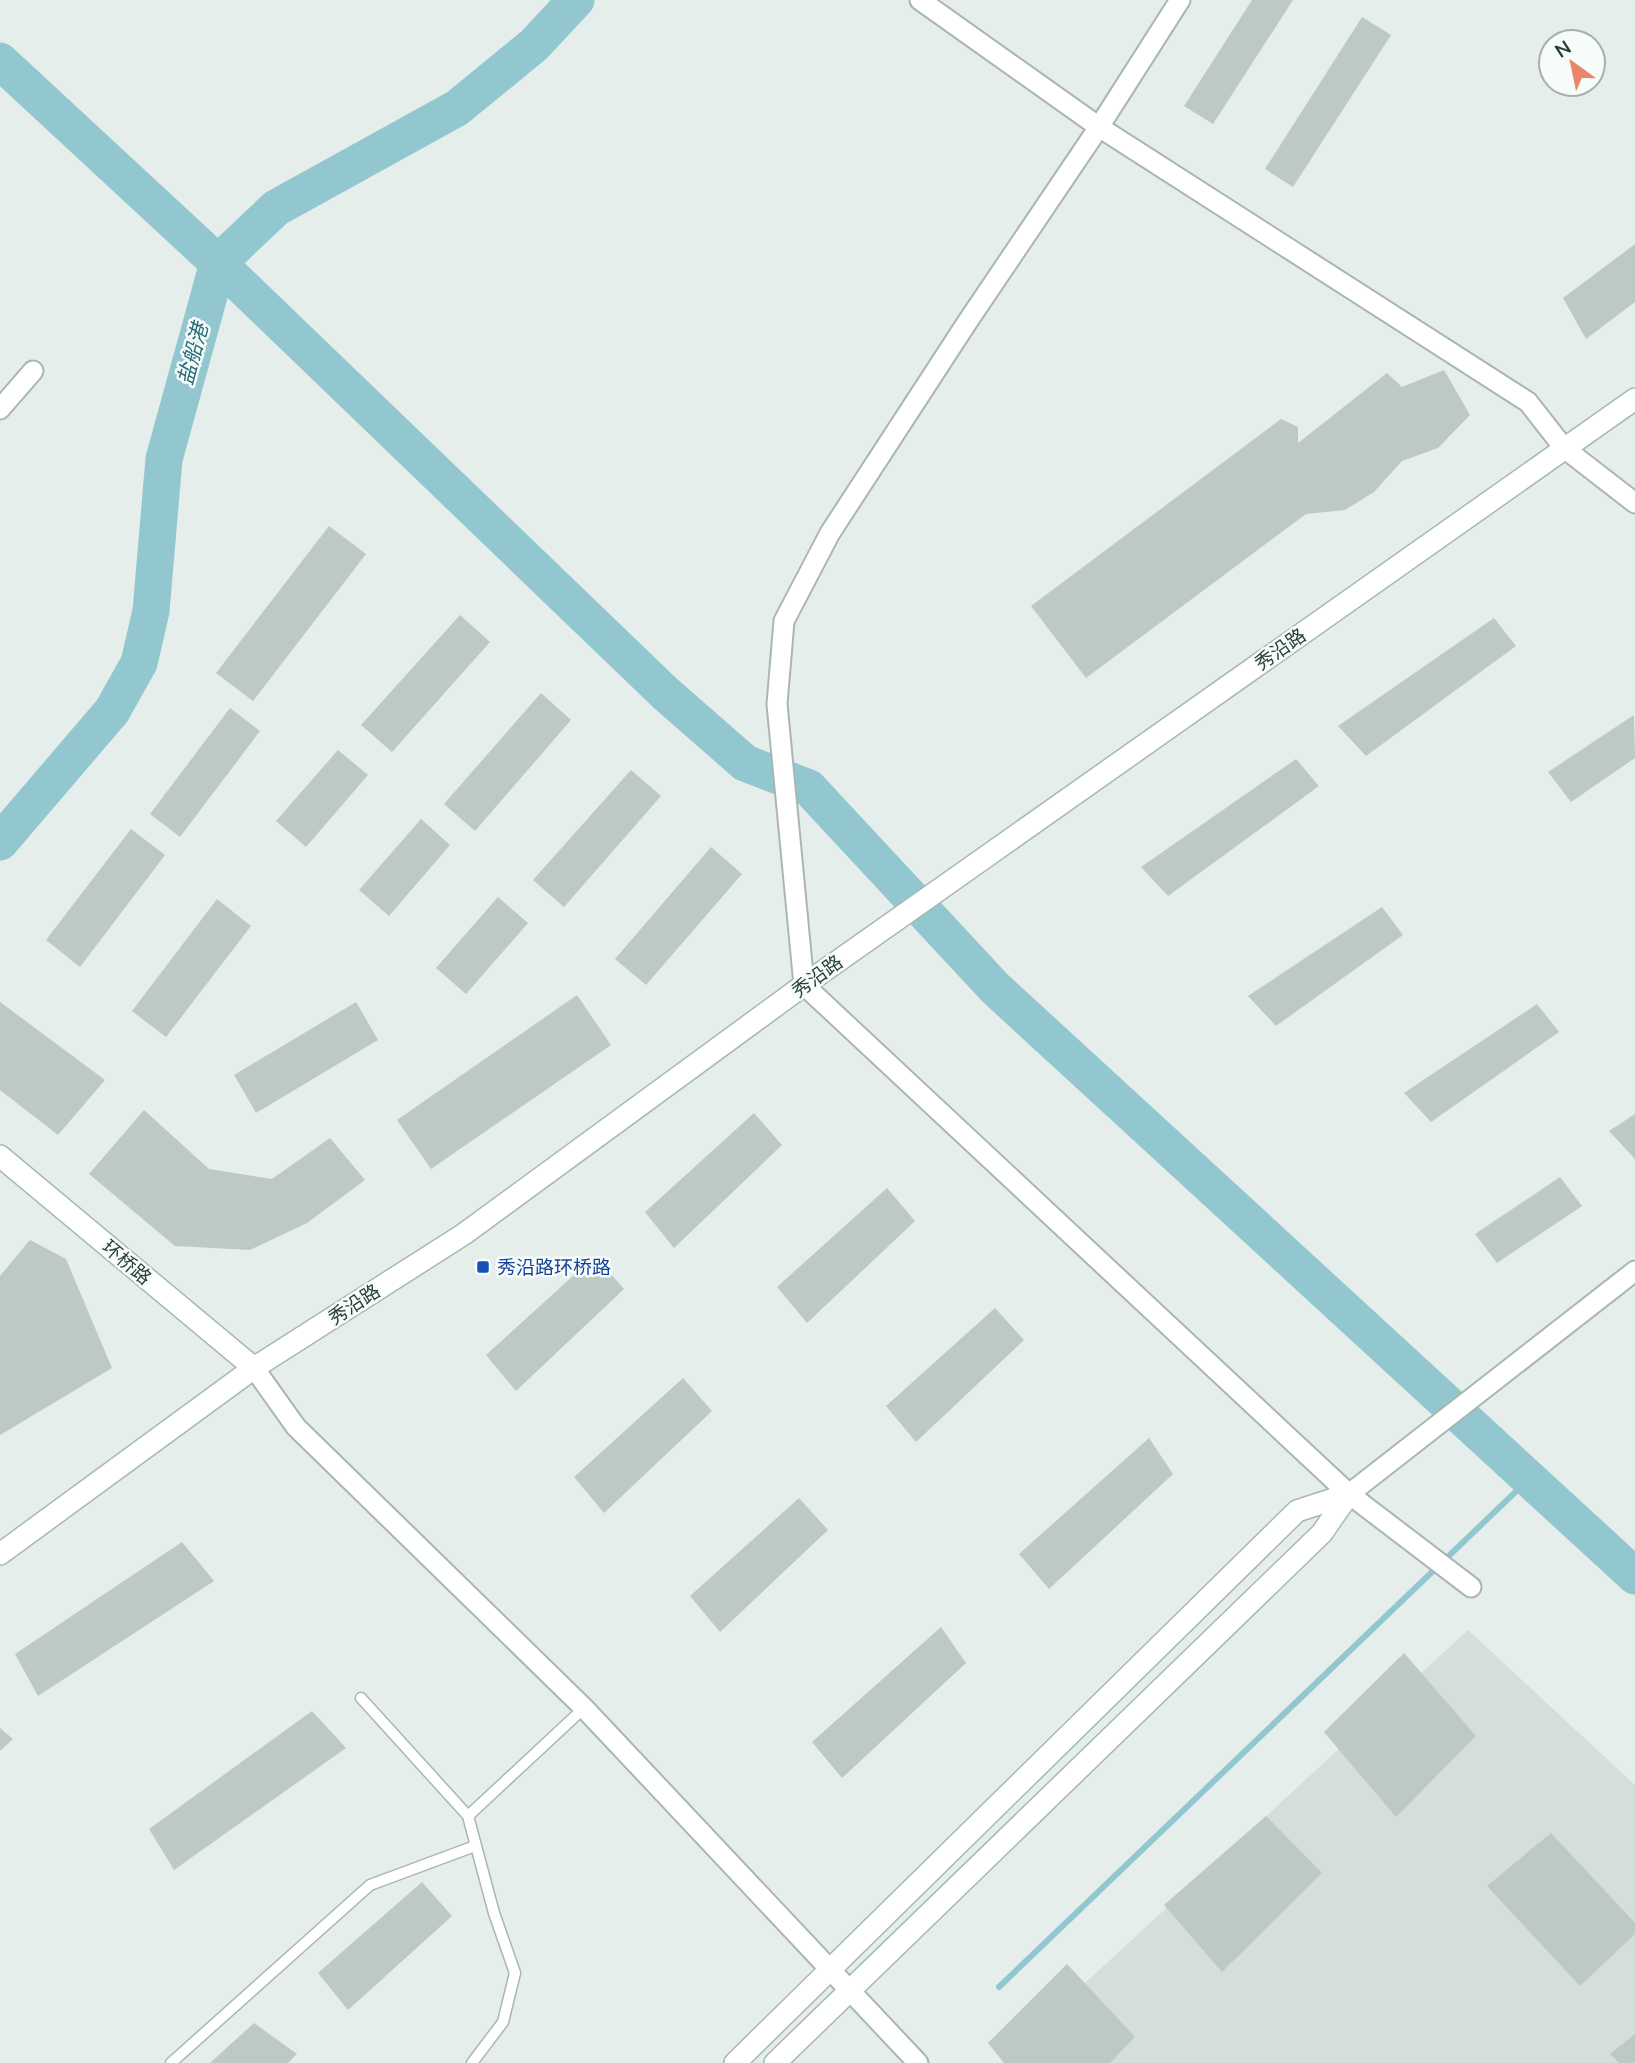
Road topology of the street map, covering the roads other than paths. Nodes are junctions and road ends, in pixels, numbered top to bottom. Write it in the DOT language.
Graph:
graph roads {
  1 [pos="920,0"];
  2 [pos="1180,0"];
  3 [pos="1099,127"];
  4 [pos="33,371"];
  5 [pos="1635,400"];
  6 [pos="0,409"];
  7 [pos="1564,448"];
  8 [pos="1635,503"];
  9 [pos="804,985"];
  10 [pos="0,1156"];
  11 [pos="1635,1270"];
  12 [pos="254,1368"];
  13 [pos="1349,1494"];
  14 [pos="0,1554"];
  15 [pos="1471,1587"];
  16 [pos="361,1698"];
  17 [pos="584,1708"];
  18 [pos="468,1816"];
  19 [pos="475,1846"];
  20 [pos="829,1971"];
  21 [pos="848,1991"];
  22 [pos="171,2063"];
  23 [pos="472,2063"];
  24 [pos="735,2063"];
  25 [pos="775,2063"];
  26 [pos="918,2063"];
  1 -- 3 [label="street"];
  2 -- 3 [label="street"];
  3 -- 7 [label="street"];
  3 -- 9 [label="street"];
  4 -- 6 [label="street"];
  5 -- 7 [label="main road, 秀沿路"];
  7 -- 8 [label="street"];
  7 -- 9 [label="main road, 秀沿路"];
  9 -- 12 [label="main road, 秀沿路"];
  9 -- 13 [label="street"];
  10 -- 12 [label="main road, 环桥路"];
  11 -- 13 [label="street"];
  12 -- 14 [label="main road, 秀沿路"];
  12 -- 17 [label="street"];
  13 -- 15 [label="street"];
  13 -- 20 [label="main road"];
  13 -- 21 [label="main road"];
  16 -- 18 [label="lane"];
  17 -- 18 [label="lane"];
  17 -- 20 [label="street"];
  18 -- 19 [label="lane"];
  19 -- 22 [label="lane"];
  19 -- 23 [label="lane"];
  20 -- 21 [label="street"];
  20 -- 24 [label="main road"];
  21 -- 25 [label="main road"];
  21 -- 26 [label="street"];
}
